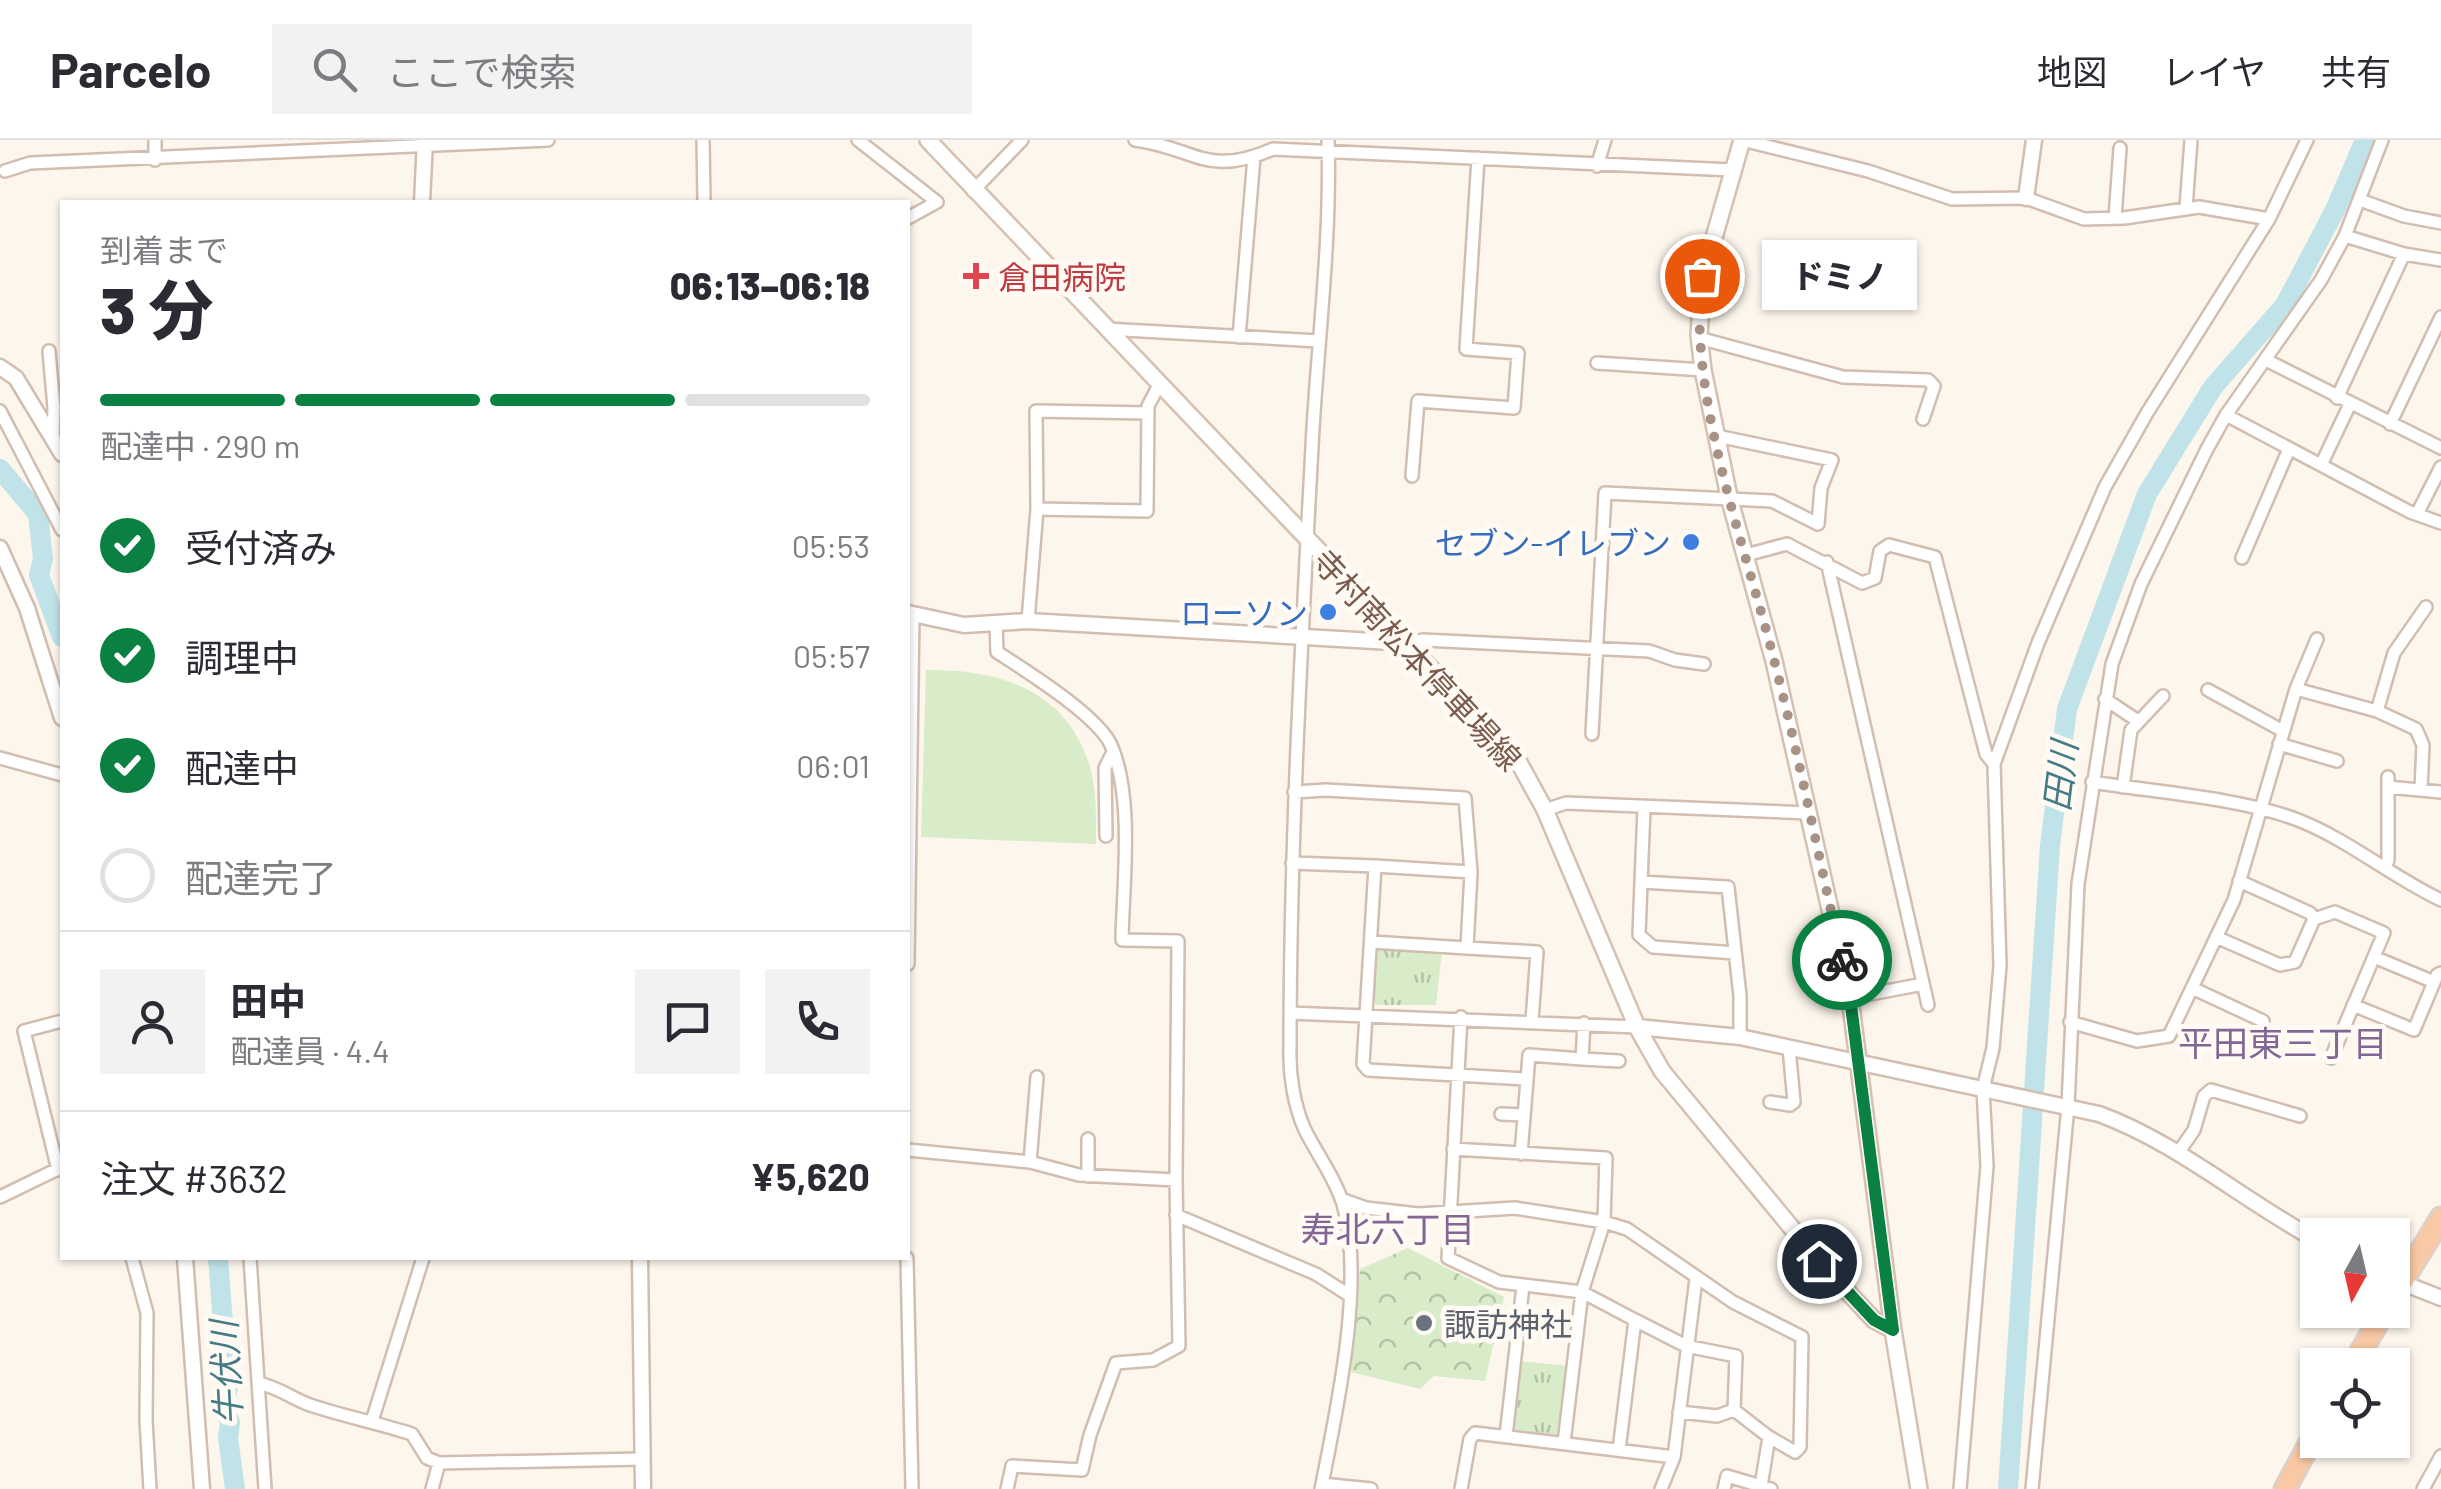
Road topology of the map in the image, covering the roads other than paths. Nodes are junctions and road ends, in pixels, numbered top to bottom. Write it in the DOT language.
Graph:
graph roads {
  1 [pos="154,140"];
  2 [pos="548,140"];
  3 [pos="703,140"];
  4 [pos="858,140"];
  5 [pos="928,140"];
  6 [pos="1022,140"];
  7 [pos="1134,140"];
  8 [pos="1605,140"];
  9 [pos="1742,140"];
  10 [pos="2034,140"];
  11 [pos="2191,140"];
  12 [pos="2307,140"];
  13 [pos="2382,140"];
  14 [pos="425,143"];
  15 [pos="1328,146"];
  16 [pos="2120,148"];
  17 [pos="1254,157"];
  18 [pos="1478,158"];
  19 [pos="155,160"];
  20 [pos="1597,166"];
  21 [pos="5,170"];
  22 [pos="1732,170"];
  23 [pos="973,190"];
  24 [pos="2026,198"];
  25 [pos="422,200"];
  26 [pos="704,200"];
  27 [pos="2360,200"];
  28 [pos="2186,208"];
  29 [pos="910,217"];
  30 [pos="2114,218"];
  31 [pos="2269,219"];
  32 [pos="2441,223"];
  33 [pos="2345,236"];
  34 [pos="2404,254"];
  35 [pos="2441,260"];
  36 [pos="2441,318"];
  37 [pos="1106,329"];
  38 [pos="1239,337"];
  39 [pos="1699,338"];
  40 [pos="1319,342"];
  41 [pos="49,351"];
  42 [pos="2266,360"];
  43 [pos="1597,363"];
  44 [pos="0,367"];
  45 [pos="1703,370"];
  46 [pos="1159,385"];
  47 [pos="2344,401"];
  48 [pos="0,411"];
  49 [pos="1148,413"];
  50 [pos="2226,416"];
  51 [pos="1923,420"];
  52 [pos="2390,424"];
  53 [pos="1716,436"];
  54 [pos="52,439"];
  55 [pos="2441,448"];
  56 [pos="2288,449"];
  57 [pos="60,451"];
  58 [pos="2321,465"];
  59 [pos="2441,467"];
  60 [pos="1412,476"];
  61 [pos="1729,497"];
  62 [pos="1037,509"];
  63 [pos="2417,514"];
  64 [pos="2441,523"];
  65 [pos="60,526"];
  66 [pos="1307,540"];
  67 [pos="0,548"];
  68 [pos="1746,555"];
  69 [pos="2242,558"];
  70 [pos="1827,562"];
  71 [pos="2426,607"];
  72 [pos="910,614"];
  73 [pos="1028,621"];
  74 [pos="996,624"];
  75 [pos="1302,635"];
  76 [pos="2317,639"];
  77 [pos="1409,643"];
  78 [pos="1597,649"];
  79 [pos="1704,664"];
  80 [pos="2296,689"];
  81 [pos="2208,690"];
  82 [pos="2163,696"];
  83 [pos="2106,699"];
  84 [pos="2378,711"];
  85 [pos="60,712"];
  86 [pos="2138,721"];
  87 [pos="1591,734"];
  88 [pos="2281,738"];
  89 [pos="1113,752"];
  90 [pos="0,758"];
  91 [pos="2337,761"];
  92 [pos="1994,764"];
  93 [pos="60,774"];
  94 [pos="2092,782"];
  95 [pos="2122,787"];
  96 [pos="2420,789"];
  97 [pos="1294,792"];
  98 [pos="2441,792"];
  99 [pos="1644,808"];
  100 [pos="2258,809"];
  101 [pos="1545,810"];
  102 [pos="1809,813"];
  103 [pos="1106,836"];
  104 [pos="1292,863"];
  105 [pos="1374,866"];
  106 [pos="2385,868"];
  107 [pos="1471,872"];
  108 [pos="2239,881"];
  109 [pos="1641,882"];
  110 [pos="2441,900"];
  111 [pos="2314,920"];
  112 [pos="2216,938"];
  113 [pos="1371,942"];
  114 [pos="1467,948"];
  115 [pos="1735,953"];
  116 [pos="2374,957"];
  117 [pos="2437,977"];
  118 [pos="1923,984"];
  119 [pos="2192,988"];
  120 [pos="1850,998"];
  121 [pos="1928,1004"];
  122 [pos="2354,1004"];
  123 [pos="1290,1013"];
  124 [pos="1366,1015"];
  125 [pos="1461,1018"];
  126 [pos="1532,1020"];
  127 [pos="2263,1021"];
  128 [pos="60,1022"];
  129 [pos="2070,1022"];
  130 [pos="1584,1023"];
  131 [pos="1637,1026"];
  132 [pos="1740,1037"];
  133 [pos="1789,1048"];
  134 [pos="2331,1058"];
  135 [pos="1582,1059"];
  136 [pos="1619,1061"];
  137 [pos="1858,1063"];
  138 [pos="1457,1076"];
  139 [pos="1037,1077"];
  140 [pos="1526,1079"];
  141 [pos="1987,1090"];
  142 [pos="1770,1102"];
  143 [pos="2064,1104"];
  144 [pos="1501,1114"];
  145 [pos="1524,1115"];
  146 [pos="2300,1116"];
  147 [pos="1088,1139"];
  148 [pos="1453,1149"];
  149 [pos="910,1150"];
  150 [pos="2178,1153"];
  151 [pos="1521,1154"];
  152 [pos="1030,1162"];
  153 [pos="60,1168"];
  154 [pos="1088,1176"];
  155 [pos="1176,1180"];
  156 [pos="0,1197"];
  157 [pos="1341,1199"];
  158 [pos="1450,1213"];
  159 [pos="1176,1215"];
  160 [pos="2441,1218"];
  161 [pos="1604,1222"];
  162 [pos="2300,1231"];
  163 [pos="133,1260"];
  164 [pos="185,1260"];
  165 [pos="250,1260"];
  166 [pos="422,1260"];
  167 [pos="640,1260"];
  168 [pos="908,1260"];
  169 [pos="2410,1266"];
  170 [pos="1696,1279"];
  171 [pos="1523,1286"];
  172 [pos="2410,1290"];
  173 [pos="1582,1292"];
  174 [pos="1349,1295"];
  175 [pos="2441,1298"];
  176 [pos="1635,1320"];
  177 [pos="1893,1330"];
  178 [pos="1686,1346"];
  179 [pos="258,1384"];
  180 [pos="1734,1410"];
  181 [pos="1679,1412"];
  182 [pos="372,1421"];
  183 [pos="1506,1436"];
  184 [pos="1769,1437"];
  185 [pos="1564,1443"];
  186 [pos="1618,1450"];
  187 [pos="2441,1456"];
  188 [pos="1674,1457"];
  189 [pos="644,1458"];
  190 [pos="2302,1458"];
  191 [pos="439,1463"];
  192 [pos="1321,1487"];
  193 [pos="1766,1487"];
  194 [pos="150,1489"];
  195 [pos="202,1489"];
  196 [pos="264,1489"];
  197 [pos="432,1489"];
  198 [pos="644,1489"];
  199 [pos="912,1489"];
  200 [pos="1007,1489"];
  201 [pos="1371,1489"];
  202 [pos="1461,1489"];
  203 [pos="1661,1489"];
  204 [pos="1724,1489"];
  205 [pos="1918,1489"];
  206 [pos="1960,1489"];
  207 [pos="2032,1489"];
  208 [pos="2285,1489"];
  209 [pos="2423,1489"];
  1 -- 19 [label="street"];
  2 -- 14 [label="street"];
  3 -- 26 [label="street"];
  4 -- 29 [label="street"];
  5 -- 23 [label="main road, 寺村南松本停車場線"];
  6 -- 23 [label="street"];
  7 -- 17 [label="street"];
  8 -- 20 [label="street"];
  9 -- 22 [label="main road"];
  9 -- 24 [label="street"];
  10 -- 24 [label="street"];
  11 -- 28 [label="street"];
  12 -- 31 [label="street"];
  13 -- 27 [label="street"];
  14 -- 19 [label="street"];
  14 -- 25 [label="street"];
  15 -- 17 [label="street"];
  15 -- 18 [label="street"];
  15 -- 40 [label="street"];
  16 -- 30 [label="street"];
  17 -- 38 [label="street"];
  18 -- 20 [label="street"];
  18 -- 60 [label="street"];
  19 -- 21 [label="street"];
  20 -- 22 [label="street"];
  22 -- 39 [label="main road"];
  23 -- 37 [label="main road, 寺村南松本停車場線"];
  24 -- 30 [label="street"];
  27 -- 32 [label="street"];
  27 -- 33 [label="street"];
  28 -- 30 [label="street"];
  28 -- 31 [label="street"];
  31 -- 92 [label="street"];
  33 -- 34 [label="street"];
  33 -- 42 [label="street"];
  34 -- 35 [label="street"];
  34 -- 47 [label="street"];
  36 -- 52 [label="street"];
  37 -- 38 [label="street"];
  37 -- 46 [label="main road, 寺村南松本停車場線"];
  38 -- 40 [label="street"];
  39 -- 45 [label="main road"];
  39 -- 51 [label="street"];
  40 -- 66 [label="street"];
  41 -- 54 [label="street"];
  42 -- 47 [label="street"];
  42 -- 50 [label="street"];
  43 -- 45 [label="street"];
  44 -- 54 [label="street"];
  45 -- 53 [label="main road"];
  46 -- 49 [label="street"];
  46 -- 66 [label="main road, 寺村南松本停車場線"];
  47 -- 52 [label="street"];
  47 -- 58 [label="street"];
  48 -- 65 [label="street"];
  49 -- 62 [label="street"];
  49 -- 62 [label="street"];
  50 -- 56 [label="street"];
  50 -- 83 [label="street"];
  52 -- 55 [label="street"];
  53 -- 61 [label="main road"];
  53 -- 61 [label="street"];
  54 -- 57 [label="street"];
  56 -- 58 [label="street"];
  56 -- 69 [label="street"];
  58 -- 63 [label="street"];
  59 -- 63 [label="street"];
  61 -- 68 [label="main road"];
  61 -- 78 [label="street"];
  62 -- 73 [label="street"];
  63 -- 64 [label="street"];
  66 -- 75 [label="street"];
  66 -- 77 [label="main road, 寺村南松本停車場線"];
  67 -- 85 [label="street"];
  68 -- 70 [label="street"];
  68 -- 102 [label="main road"];
  70 -- 92 [label="street"];
  70 -- 118 [label="street"];
  71 -- 84 [label="street"];
  72 -- 74 [label="street"];
  73 -- 74 [label="street"];
  73 -- 75 [label="street"];
  74 -- 89 [label="street"];
  75 -- 77 [label="street"];
  75 -- 97 [label="street"];
  76 -- 80 [label="street"];
  77 -- 78 [label="street"];
  77 -- 101 [label="main road, 寺村南松本停車場線"];
  78 -- 79 [label="street"];
  78 -- 87 [label="street"];
  80 -- 84 [label="street"];
  80 -- 88 [label="street"];
  81 -- 88 [label="street"];
  82 -- 86 [label="street"];
  83 -- 86 [label="street"];
  83 -- 94 [label="street"];
  84 -- 96 [label="street"];
  86 -- 95 [label="street"];
  88 -- 91 [label="street"];
  88 -- 100 [label="street"];
  89 -- 103 [label="street"];
  89 -- 155 [label="street"];
  90 -- 93 [label="street"];
  92 -- 141 [label="street"];
  94 -- 95 [label="street"];
  94 -- 129 [label="street"];
  95 -- 100 [label="street"];
  96 -- 98 [label="street"];
  96 -- 106 [label="street"];
  97 -- 104 [label="street"];
  97 -- 107 [label="street"];
  99 -- 101 [label="street"];
  99 -- 102 [label="street"];
  99 -- 109 [label="street"];
  100 -- 106 [label="street"];
  100 -- 108 [label="street"];
  101 -- 131 [label="main road, 寺村南松本停車場線"];
  102 -- 120 [label="main road"];
  104 -- 105 [label="street"];
  104 -- 123 [label="street"];
  105 -- 107 [label="street"];
  105 -- 113 [label="street"];
  106 -- 110 [label="street"];
  107 -- 114 [label="street"];
  108 -- 111 [label="street"];
  108 -- 112 [label="street"];
  109 -- 115 [label="street"];
  109 -- 115 [label="street"];
  111 -- 112 [label="street"];
  111 -- 116 [label="street"];
  112 -- 119 [label="street"];
  113 -- 114 [label="street"];
  113 -- 124 [label="street"];
  114 -- 126 [label="street"];
  115 -- 132 [label="street"];
  116 -- 117 [label="street"];
  116 -- 122 [label="street"];
  117 -- 122 [label="street"];
  118 -- 120 [label="street"];
  118 -- 121 [label="street"];
  119 -- 127 [label="street"];
  119 -- 129 [label="street"];
  120 -- 137 [label="main road"];
  122 -- 134 [label="street"];
  123 -- 124 [label="street"];
  123 -- 157 [label="street"];
  124 -- 125 [label="street"];
  124 -- 138 [label="street"];
  125 -- 126 [label="street"];
  125 -- 138 [label="street"];
  126 -- 130 [label="street"];
  128 -- 153 [label="street"];
  129 -- 143 [label="street"];
  130 -- 131 [label="street"];
  130 -- 135 [label="street"];
  131 -- 132 [label="street"];
  131 -- 177 [label="main road, 寺村南松本停車場線"];
  132 -- 133 [label="street"];
  133 -- 137 [label="street"];
  133 -- 142 [label="street"];
  135 -- 136 [label="street"];
  135 -- 140 [label="street"];
  137 -- 141 [label="street"];
  137 -- 177 [label="main road"];
  138 -- 140 [label="street"];
  138 -- 148 [label="street"];
  139 -- 152 [label="street"];
  140 -- 145 [label="street"];
  141 -- 143 [label="street"];
  141 -- 206 [label="street"];
  143 -- 150 [label="street"];
  143 -- 207 [label="street"];
  144 -- 145 [label="street"];
  145 -- 151 [label="street"];
  146 -- 150 [label="street"];
  147 -- 154 [label="street"];
  148 -- 151 [label="street"];
  148 -- 158 [label="street"];
  149 -- 152 [label="street"];
  150 -- 162 [label="street"];
  151 -- 161 [label="street"];
  152 -- 154 [label="street"];
  153 -- 156 [label="street"];
  154 -- 155 [label="street"];
  155 -- 159 [label="street"];
  157 -- 158 [label="street"];
  157 -- 174 [label="street"];
  158 -- 161 [label="street"];
  158 -- 171 [label="street"];
  159 -- 174 [label="street"];
  159 -- 200 [label="street"];
  160 -- 169 [label="highway"];
  161 -- 170 [label="street"];
  161 -- 173 [label="street"];
  163 -- 194 [label="street"];
  164 -- 195 [label="street"];
  165 -- 179 [label="street"];
  166 -- 182 [label="street"];
  167 -- 189 [label="street"];
  168 -- 199 [label="street"];
  170 -- 178 [label="street"];
  170 -- 184 [label="street"];
  171 -- 173 [label="street"];
  171 -- 183 [label="street"];
  172 -- 175 [label="street"];
  173 -- 176 [label="street"];
  173 -- 185 [label="street"];
  174 -- 192 [label="street"];
  176 -- 178 [label="street"];
  176 -- 186 [label="street"];
  177 -- 205 [label="main road"];
  178 -- 180 [label="street"];
  178 -- 181 [label="street"];
  179 -- 182 [label="street"];
  179 -- 196 [label="street"];
  180 -- 181 [label="street"];
  180 -- 184 [label="street"];
  181 -- 188 [label="street"];
  182 -- 191 [label="street"];
  183 -- 185 [label="street"];
  183 -- 202 [label="street"];
  184 -- 193 [label="street"];
  185 -- 186 [label="street"];
  186 -- 188 [label="street"];
  187 -- 209 [label="street"];
  188 -- 203 [label="street"];
  189 -- 191 [label="street"];
  189 -- 198 [label="street"];
  190 -- 208 [label="highway"];
  191 -- 197 [label="street"];
  192 -- 201 [label="street"];
  193 -- 204 [label="street"];
}
